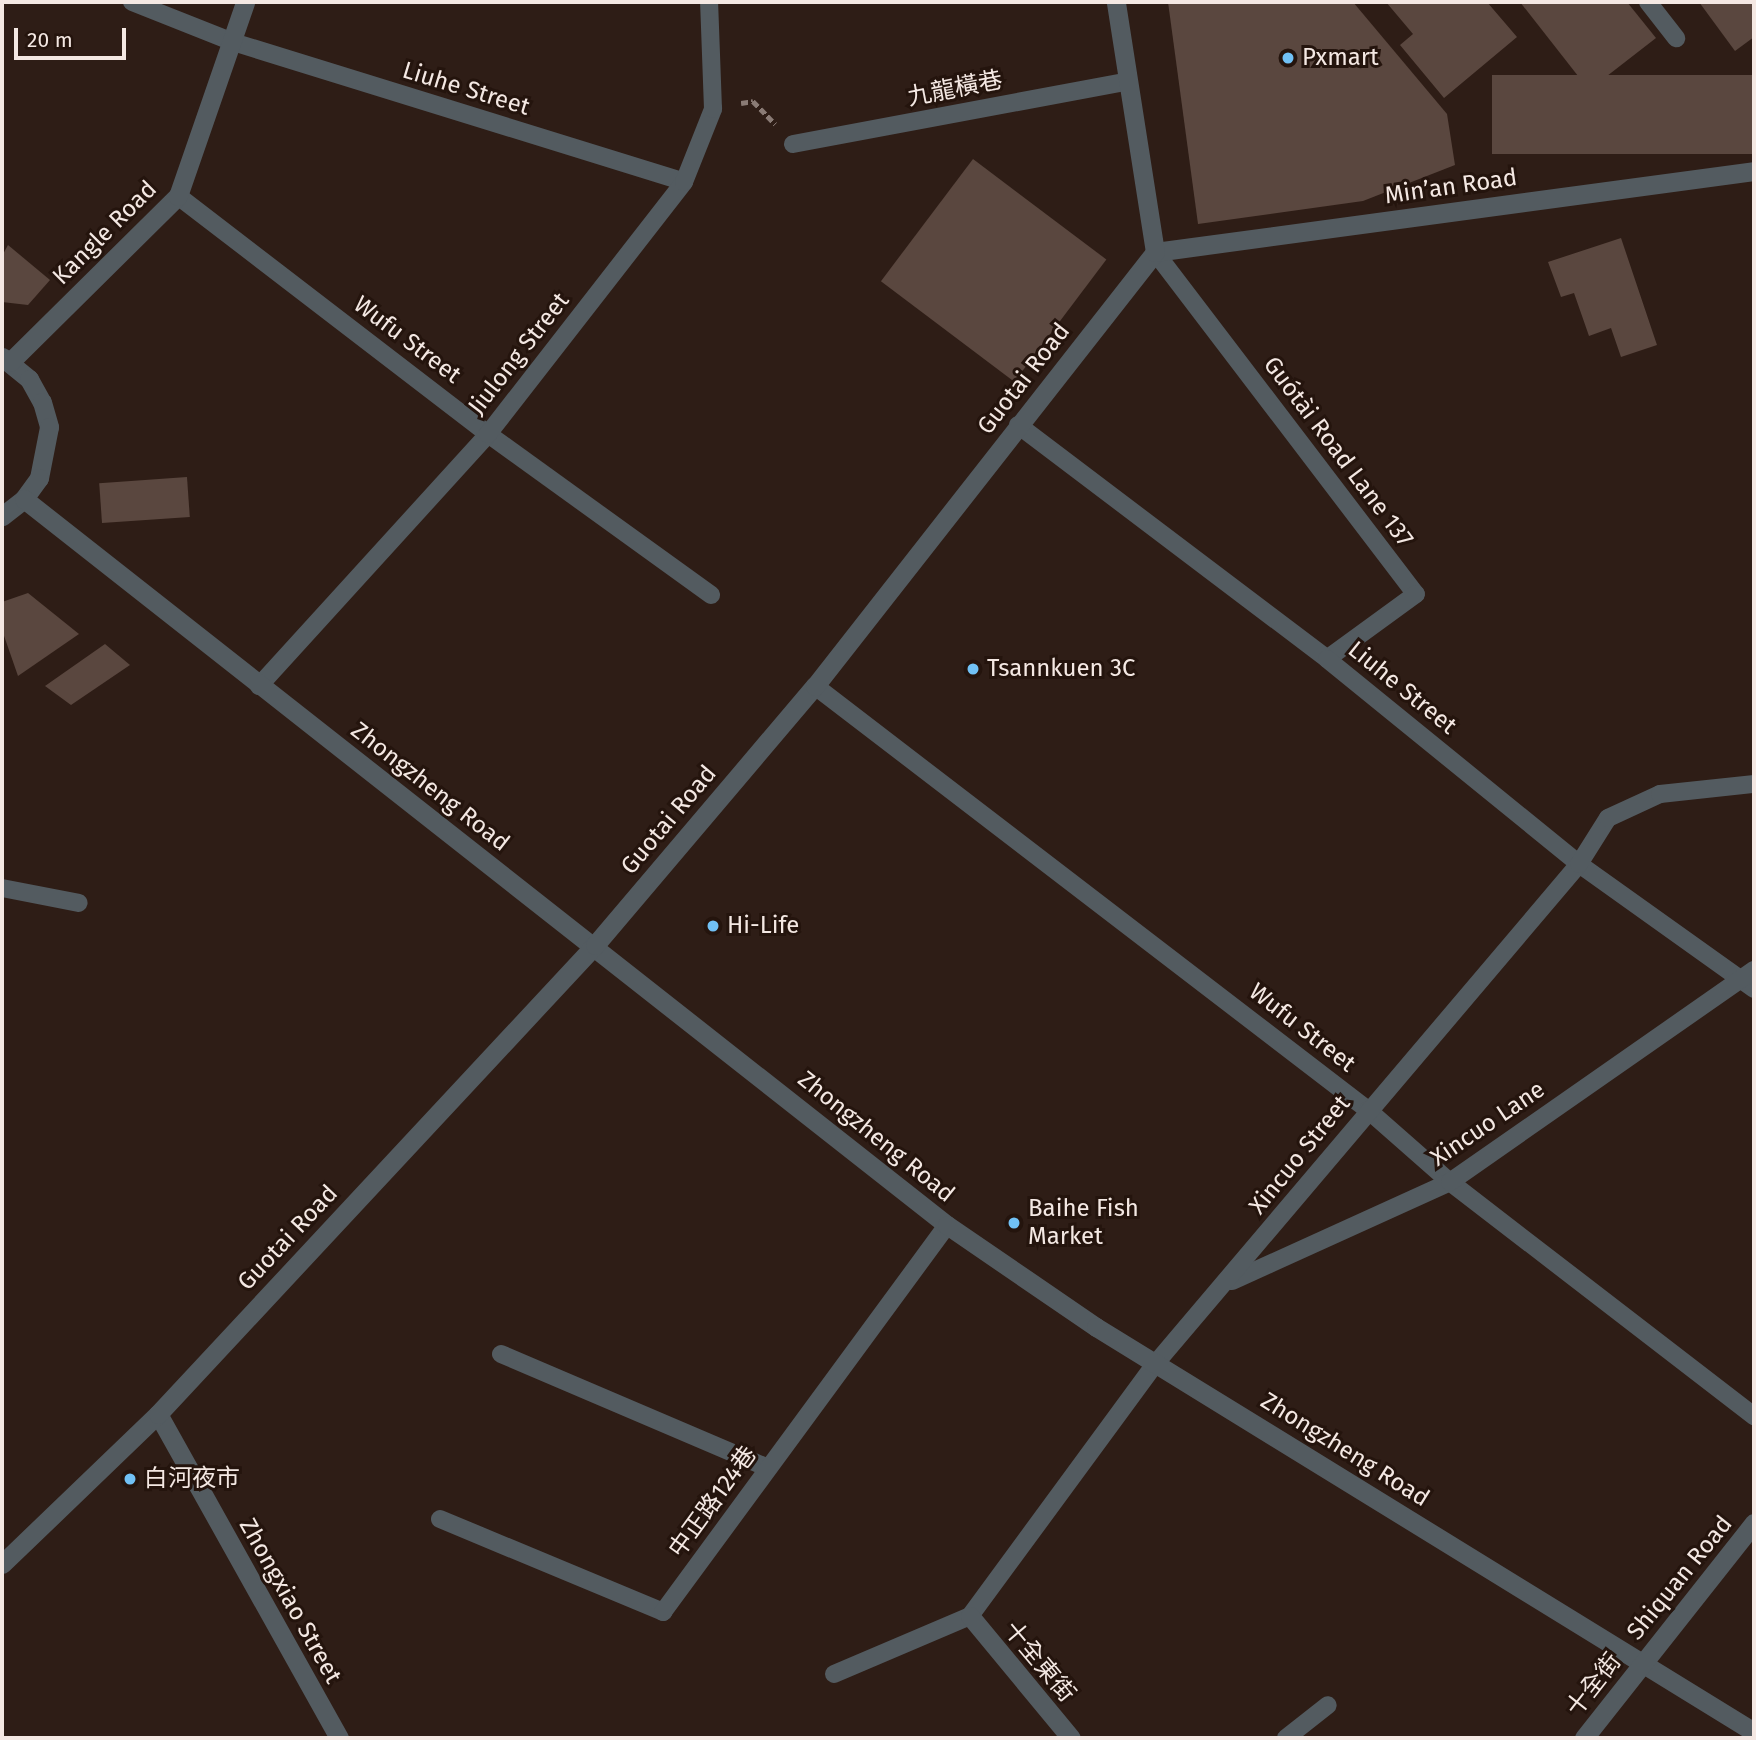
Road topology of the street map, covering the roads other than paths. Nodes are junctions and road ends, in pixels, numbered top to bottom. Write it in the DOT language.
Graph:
graph roads {
  1 [pos="132,2"];
  2 [pos="245,2"];
  3 [pos="709,2"];
  4 [pos="1116,2"];
  5 [pos="1648,2"];
  6 [pos="1675,38"];
  7 [pos="233,42"];
  8 [pos="1125,82"];
  9 [pos="793,144"];
  10 [pos="1754,171"];
  11 [pos="684,182"];
  12 [pos="178,196"];
  13 [pos="1155,252"];
  14 [pos="6,360"];
  15 [pos="1018,425"];
  16 [pos="488,434"];
  17 [pos="24,499"];
  18 [pos="2,516"];
  19 [pos="711,595"];
  20 [pos="1327,659"];
  21 [pos="258,686"];
  22 [pos="815,686"];
  23 [pos="1754,784"];
  24 [pos="1578,864"];
  25 [pos="2,888"];
  26 [pos="79,903"];
  27 [pos="595,945"];
  28 [pos="1750,979"];
  29 [pos="1368,1110"];
  30 [pos="1450,1182"];
  31 [pos="947,1226"];
  32 [pos="1229,1282"];
  33 [pos="501,1354"];
  34 [pos="1156,1363"];
  35 [pos="158,1414"];
  36 [pos="1754,1416"];
  37 [pos="768,1468"];
  38 [pos="440,1519"];
  39 [pos="1754,1523"];
  40 [pos="2,1564"];
  41 [pos="970,1616"];
  42 [pos="1643,1662"];
  43 [pos="834,1674"];
  44 [pos="1328,1705"];
  45 [pos="1754,1732"];
  46 [pos="339,1738"];
  47 [pos="1071,1738"];
  48 [pos="1286,1738"];
  49 [pos="1584,1738"];
  1 -- 7 [label="lane, Liuhe Street"];
  2 -- 7 [label="street, Kangle Road"];
  3 -- 11 [label="lane, Jiulong Street"];
  4 -- 8 [label="street"];
  5 -- 6 [label="lane"];
  7 -- 11 [label="lane, Liuhe Street"];
  7 -- 12 [label="street, Kangle Road"];
  8 -- 9 [label="lane, 九龍橫巷"];
  8 -- 13 [label="street"];
  10 -- 13 [label="street, Min’an Road"];
  11 -- 16 [label="lane, Jiulong Street"];
  12 -- 14 [label="street, Kangle Road"];
  12 -- 16 [label="lane, Wufu Street"];
  13 -- 15 [label="street, Guotai Road"];
  13 -- 20 [label="lane, Guótài Road Lane 137"];
  14 -- 17 [label="street"];
  15 -- 20 [label="lane, Liuhe Street"];
  15 -- 22 [label="street, Guotai Road"];
  16 -- 19 [label="lane, Wufu Street"];
  16 -- 21 [label="lane, Jiulong Street"];
  17 -- 18 [label="street"];
  17 -- 21 [label="street, Zhongzheng Road"];
  20 -- 24 [label="lane, Liuhe Street"];
  21 -- 27 [label="street, Zhongzheng Road"];
  22 -- 27 [label="street, Guotai Road"];
  22 -- 29 [label="lane, Wufu Street"];
  23 -- 24 [label="lane, Xincuo Street"];
  24 -- 28 [label="lane, Liuhe Street"];
  24 -- 29 [label="lane, Xincuo Street"];
  25 -- 26 [label="lane"];
  27 -- 31 [label="street, Zhongzheng Road"];
  27 -- 35 [label="street, Guotai Road"];
  28 -- 30 [label="lane, Xincuo Lane"];
  29 -- 30 [label="lane, Wufu Street"];
  29 -- 32 [label="lane, Xincuo Street"];
  30 -- 32 [label="lane, Xincuo Lane"];
  30 -- 36 [label="lane, Wufu Street"];
  31 -- 34 [label="street, Zhongzheng Road"];
  31 -- 37 [label="lane, 中正路124巷"];
  32 -- 34 [label="lane, Xincuo Street"];
  33 -- 37 [label="lane"];
  34 -- 41 [label="lane, Xincuo Street"];
  34 -- 42 [label="street, Zhongzheng Road"];
  35 -- 40 [label="street, Guotai Road"];
  35 -- 46 [label="street, Zhongxiao Street"];
  37 -- 38 [label="lane, 中正路124巷"];
  39 -- 42 [label="street, Shiquan Road"];
  41 -- 43 [label="lane"];
  41 -- 47 [label="street, 十全東街"];
  42 -- 45 [label="street, Zhongzheng Road"];
  42 -- 49 [label="street, 十全街"];
  44 -- 48 [label="lane"];
}
